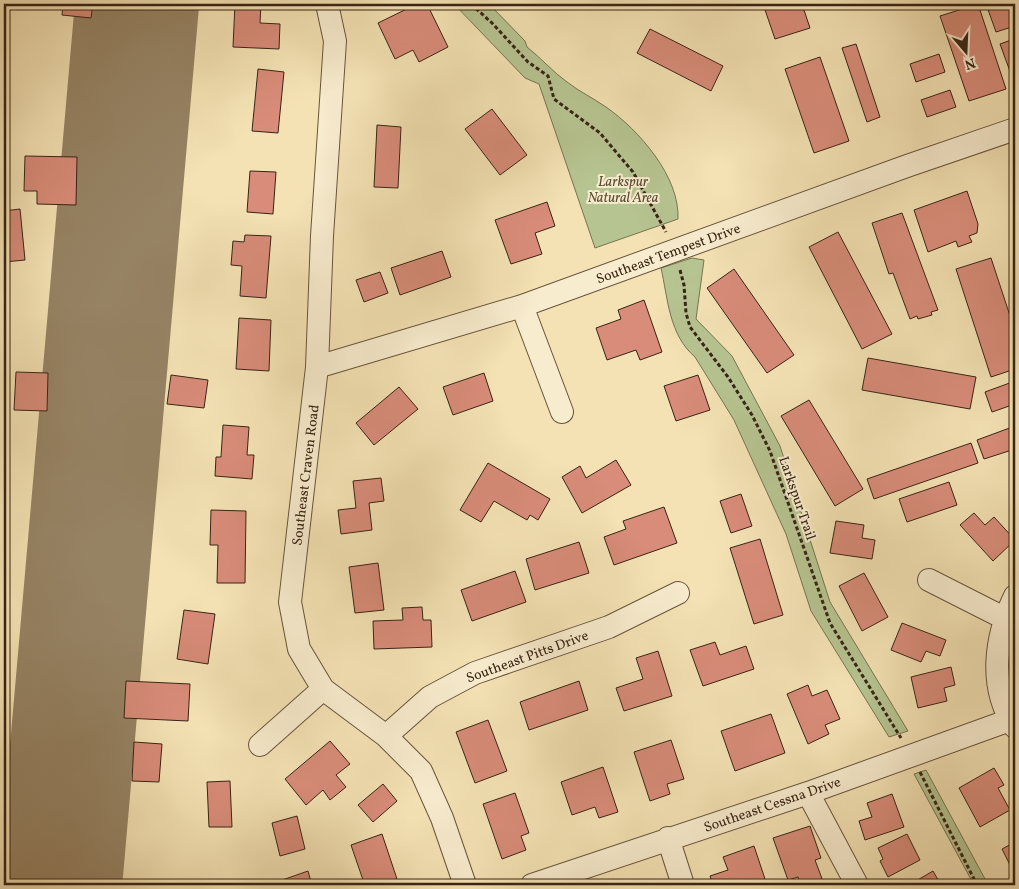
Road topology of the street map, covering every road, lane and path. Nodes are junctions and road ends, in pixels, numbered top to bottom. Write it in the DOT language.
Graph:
graph roads {
  1 [pos="327,4"];
  2 [pos="470,4"];
  3 [pos="1015,129"];
  4 [pos="668,235"];
  5 [pos="680,268"];
  6 [pos="522,306"];
  7 [pos="317,367"];
  8 [pos="562,412"];
  9 [pos="929,580"];
  10 [pos="678,593"];
  11 [pos="1015,596"];
  12 [pos="1004,618"];
  13 [pos="323,689"];
  14 [pos="1013,724"];
  15 [pos="386,736"];
  16 [pos="904,744"];
  17 [pos="260,745"];
  18 [pos="917,767"];
  19 [pos="808,793"];
  20 [pos="668,838"];
  21 [pos="466,885"];
  22 [pos="532,885"];
  23 [pos="683,885"];
  24 [pos="857,885"];
  25 [pos="977,885"];
  1 -- 7 [label="street, Southeast Craven Road"];
  2 -- 4 [label="path"];
  3 -- 6 [label="street, Southeast Tempest Drive"];
  5 -- 16 [label="path, Larkspur Trail"];
  6 -- 7 [label="street, Southeast Tempest Drive"];
  6 -- 8 [label="street"];
  7 -- 13 [label="street, Southeast Craven Road"];
  9 -- 12 [label="street"];
  10 -- 15 [label="street, Southeast Pitts Drive"];
  11 -- 12 [label="street"];
  12 -- 14 [label="street"];
  13 -- 15 [label="street, Southeast Craven Road"];
  13 -- 17 [label="street"];
  14 -- 19 [label="street, Southeast Cessna Drive"];
  15 -- 21 [label="street, Southeast Craven Road"];
  18 -- 25 [label="path"];
  19 -- 20 [label="street, Southeast Cessna Drive"];
  19 -- 24 [label="street"];
  20 -- 22 [label="street, Southeast Cessna Drive"];
  20 -- 23 [label="street"];
}
